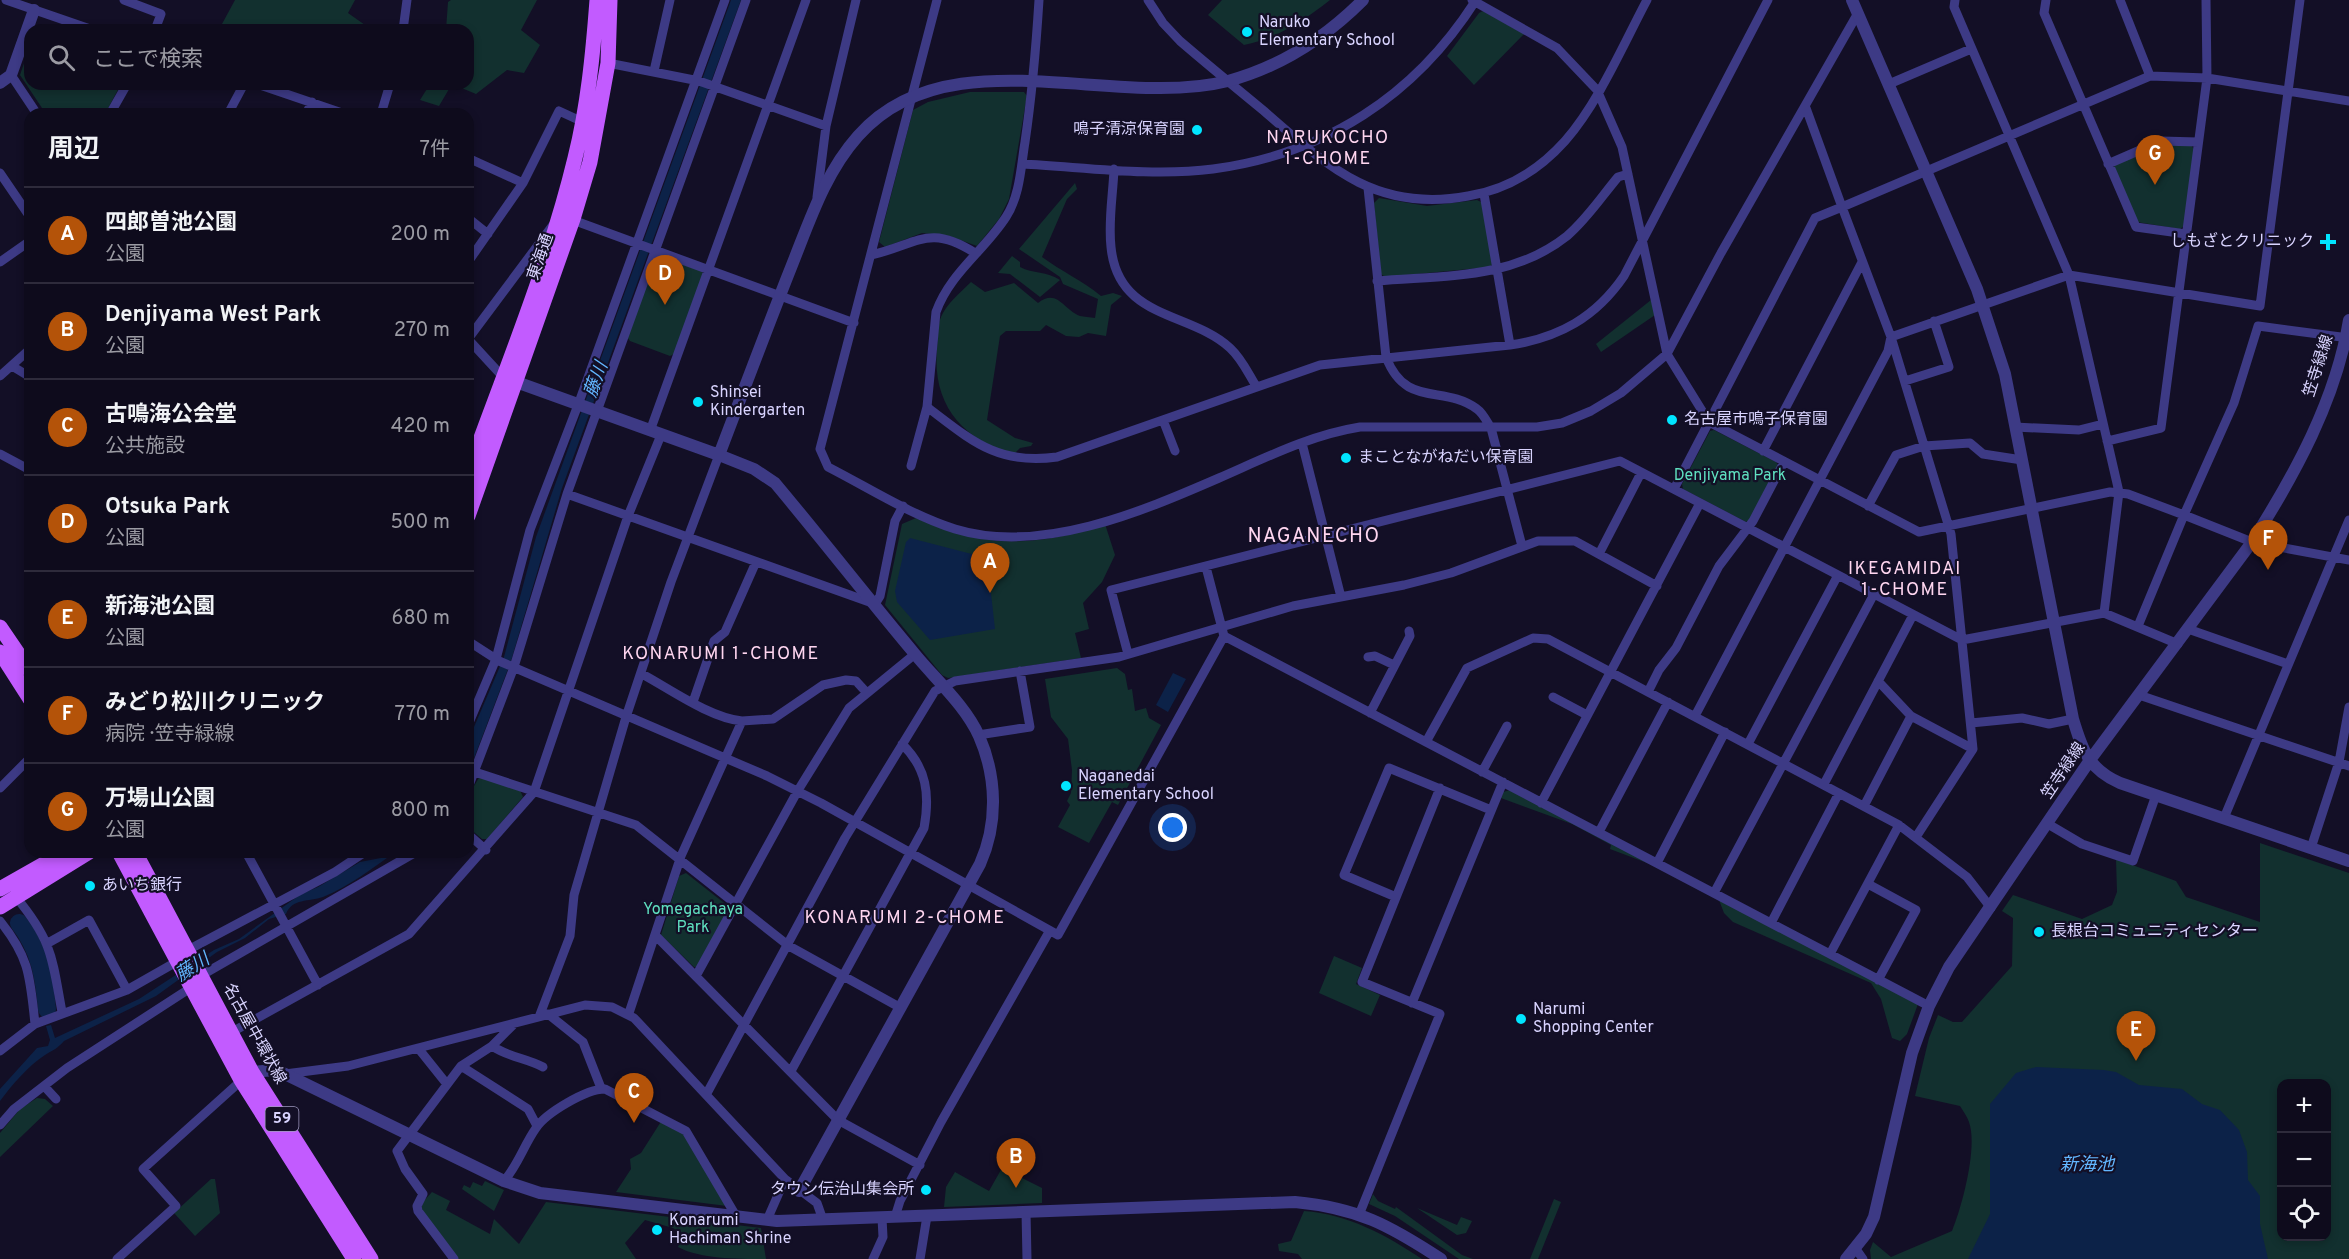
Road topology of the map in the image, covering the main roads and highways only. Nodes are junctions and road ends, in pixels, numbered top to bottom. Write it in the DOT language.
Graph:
graph roads {
  1 [pos="597,0"];
  2 [pos="610,0"];
  3 [pos="566,219"];
  4 [pos="509,379"];
  5 [pos="474,459"];
  6 [pos="474,496"];
  7 [pos="0,627"];
  8 [pos="0,652"];
  9 [pos="24,662"];
  10 [pos="24,690"];
  11 [pos="55,858"];
  12 [pos="75,858"];
  13 [pos="123,858"];
  14 [pos="138,858"];
  15 [pos="5,889"];
  16 [pos="0,907"];
  17 [pos="184,957"];
  18 [pos="196,979"];
  19 [pos="246,1076"];
  20 [pos="354,1259"];
  21 [pos="371,1259"];
  1 -- 3 [label="main road, 東海通"];
  2 -- 3 [label="main road, 東海通"];
  3 -- 4 [label="main road, 東海通"];
  4 -- 5 [label="main road, 東海通"];
  4 -- 6 [label="main road, 東海通"];
  7 -- 9 [label="main road"];
  8 -- 10 [label="main road"];
  11 -- 15 [label="main road"];
  12 -- 15 [label="main road"];
  13 -- 17 [label="main road, 名古屋中環状線 / 59"];
  14 -- 17 [label="main road, 名古屋中環状線 / 59"];
  15 -- 16 [label="main road"];
  17 -- 18 [label="main road, 名古屋中環状線 / 59"];
  18 -- 19 [label="main road, 名古屋中環状線 / 59"];
  18 -- 19 [label="main road, 名古屋中環状線 / 59"];
  19 -- 20 [label="main road, 名古屋中環状線 / 59"];
  19 -- 21 [label="main road, 名古屋中環状線 / 59"];
}
